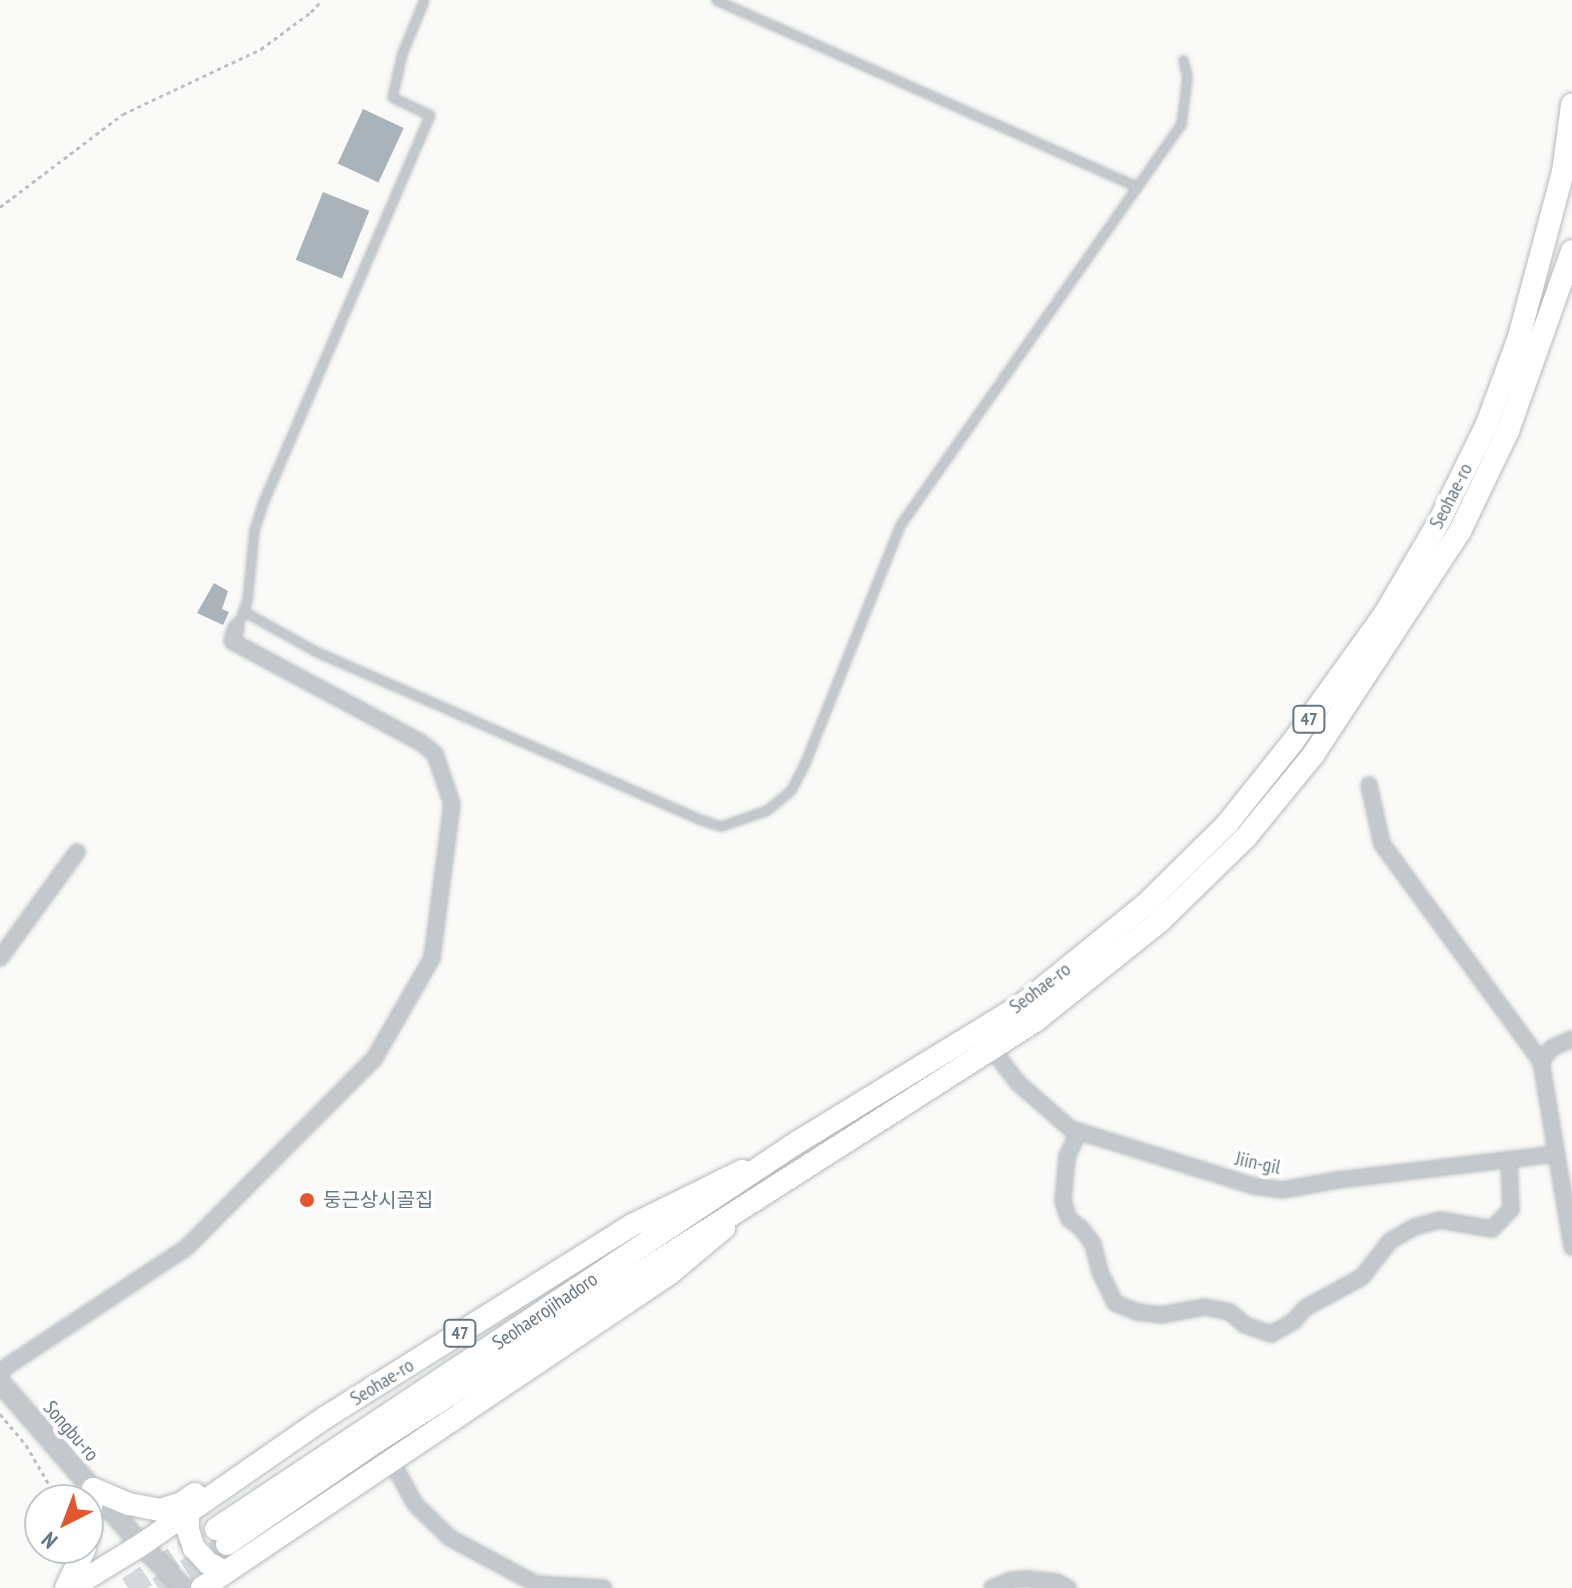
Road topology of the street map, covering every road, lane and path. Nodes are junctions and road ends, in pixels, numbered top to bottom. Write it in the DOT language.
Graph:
graph roads {
  1 [pos="322,0"];
  2 [pos="424,0"];
  3 [pos="716,0"];
  4 [pos="1183,59"];
  5 [pos="1572,105"];
  6 [pos="1135,186"];
  7 [pos="0,207"];
  8 [pos="1572,251"];
  9 [pos="243,611"];
  10 [pos="236,628"];
  11 [pos="1369,785"];
  12 [pos="77,852"];
  13 [pos="0,958"];
  14 [pos="1572,1039"];
  15 [pos="992,1049"];
  16 [pos="1541,1061"];
  17 [pos="1079,1131"];
  18 [pos="793,1145"];
  19 [pos="1555,1154"];
  20 [pos="1509,1160"];
  21 [pos="788,1177"];
  22 [pos="1572,1247"];
  23 [pos="0,1371"];
  24 [pos="0,1382"];
  25 [pos="0,1414"];
  26 [pos="326,1417"];
  27 [pos="390,1458"];
  28 [pos="49,1484"];
  29 [pos="89,1484"];
  30 [pos="104,1493"];
  31 [pos="104,1502"];
  32 [pos="188,1512"];
  33 [pos="141,1545"];
  34 [pos="80,1564"];
  35 [pos="226,1572"];
  36 [pos="72,1586"];
  37 [pos="102,1588"];
  38 [pos="184,1588"];
  39 [pos="202,1588"];
  40 [pos="604,1588"];
  41 [pos="992,1588"];
  42 [pos="1068,1588"];
  1 -- 7 [label="path"];
  2 -- 9 [label="lane"];
  3 -- 6 [label="lane"];
  4 -- 6 [label="lane"];
  5 -- 18 [label="main road, Seohae-ro / 47"];
  6 -- 9 [label="lane"];
  8 -- 15 [label="main road, Seohae-ro / 47"];
  9 -- 10 [label="lane"];
  10 -- 23 [label="street"];
  11 -- 16 [label="street"];
  12 -- 13 [label="street"];
  14 -- 16 [label="street"];
  15 -- 17 [label="street, Jiin-gil"];
  15 -- 21 [label="main road, Seohae-ro / 47"];
  16 -- 19 [label="street"];
  17 -- 20 [label="street, Jiin-gil"];
  17 -- 20 [label="street"];
  18 -- 21 [label="main road, Seohaerojihadoro / 47"];
  18 -- 26 [label="main road, Seohae-ro / 47"];
  19 -- 20 [label="street, Jiin-gil"];
  19 -- 22 [label="street"];
  21 -- 27 [label="main road, Seohae-ro / 47"];
  24 -- 29 [label="street, Songbu-ro"];
  25 -- 28 [label="path"];
  26 -- 30 [label="main road"];
  26 -- 32 [label="main road, Seohae-ro / 47"];
  27 -- 35 [label="main road, Seohae-ro / 47"];
  27 -- 40 [label="street"];
  31 -- 33 [label="street, Songbu-ro"];
  32 -- 33 [label="main road, Seohae-ro / 47"];
  32 -- 35 [label="main road"];
  33 -- 36 [label="main road, 47"];
  33 -- 38 [label="street, Songbu-ro"];
  34 -- 36 [label="main road"];
  35 -- 39 [label="main road, Seohae-ro / 47"];
  36 -- 37 [label="main road"];
  41 -- 42 [label="street"];
}
